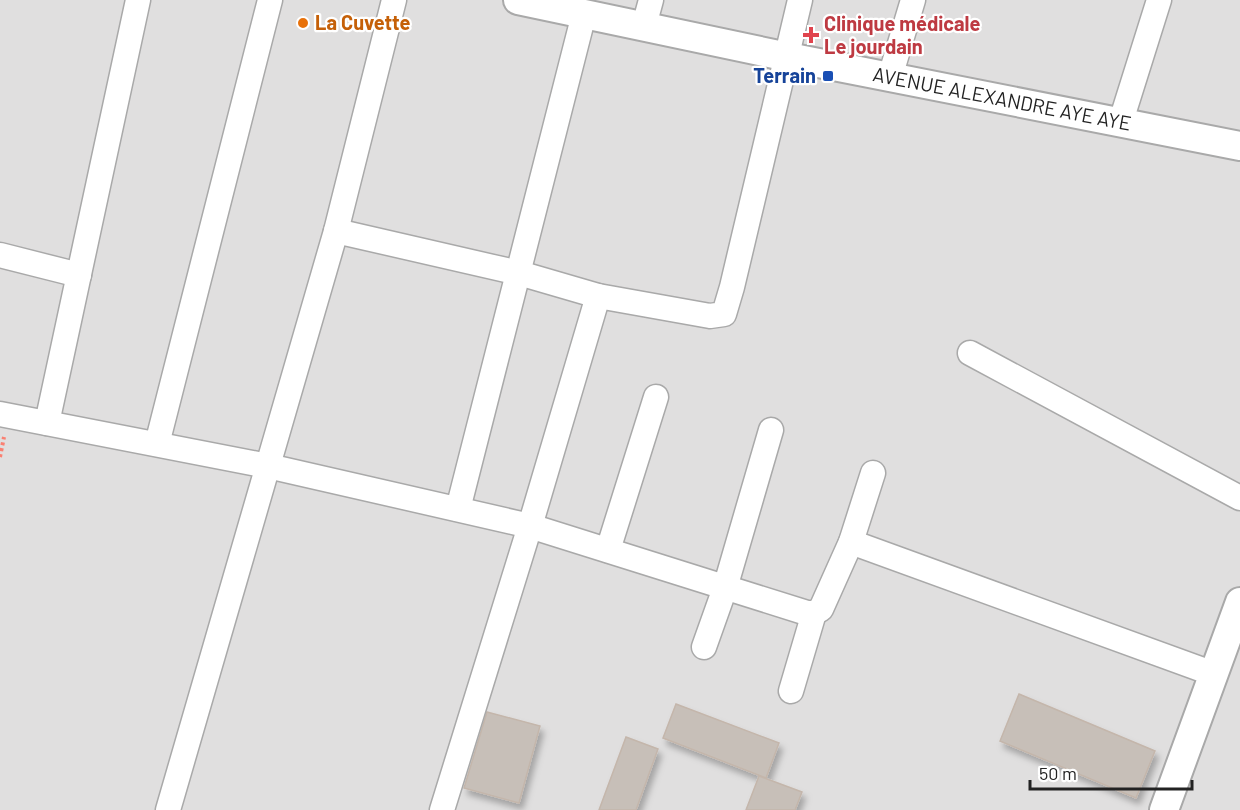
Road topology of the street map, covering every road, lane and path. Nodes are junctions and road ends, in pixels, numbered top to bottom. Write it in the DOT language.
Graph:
graph roads {
  1 [pos="138,0"];
  2 [pos="270,0"];
  3 [pos="394,0"];
  4 [pos="800,0"];
  5 [pos="913,0"];
  6 [pos="1160,0"];
  7 [pos="528,1"];
  8 [pos="648,13"];
  9 [pos="584,14"];
  10 [pos="788,57"];
  11 [pos="890,77"];
  12 [pos="1121,121"];
  13 [pos="1240,145"];
  14 [pos="336,231"];
  15 [pos="0,255"];
  16 [pos="519,273"];
  17 [pos="79,275"];
  18 [pos="598,296"];
  19 [pos="970,353"];
  20 [pos="656,397"];
  21 [pos="0,414"];
  22 [pos="47,423"];
  23 [pos="771,430"];
  24 [pos="156,444"];
  25 [pos="268,466"];
  26 [pos="873,473"];
  27 [pos="1240,498"];
  28 [pos="458,509"];
  29 [pos="530,526"];
  30 [pos="851,542"];
  31 [pos="608,550"];
  32 [pos="725,588"];
  33 [pos="1240,602"];
  34 [pos="814,613"];
  35 [pos="704,647"];
  36 [pos="1214,674"];
  37 [pos="791,691"];
  38 [pos="168,810"];
  39 [pos="442,810"];
  40 [pos="1164,810"];
  1 -- 17 [label="street"];
  2 -- 24 [label="street"];
  3 -- 14 [label="street"];
  4 -- 10 [label="street"];
  5 -- 11 [label="street"];
  6 -- 12 [label="street"];
  7 -- 9 [label="street, AVENUE ALEXANDRE AYE AYE"];
  8 -- 9 [label="street, AVENUE ALEXANDRE AYE AYE"];
  8 -- 10 [label="street, AVENUE ALEXANDRE AYE AYE"];
  9 -- 16 [label="street"];
  10 -- 11 [label="street, AVENUE ALEXANDRE AYE AYE"];
  10 -- 18 [label="street"];
  11 -- 12 [label="street, AVENUE ALEXANDRE AYE AYE"];
  12 -- 13 [label="street, AVENUE ALEXANDRE AYE AYE"];
  14 -- 16 [label="street"];
  14 -- 25 [label="street"];
  15 -- 17 [label="street"];
  16 -- 18 [label="street"];
  16 -- 28 [label="street"];
  17 -- 22 [label="street"];
  18 -- 29 [label="street"];
  19 -- 27 [label="street"];
  20 -- 31 [label="street"];
  21 -- 22 [label="street"];
  22 -- 24 [label="street"];
  23 -- 32 [label="street"];
  24 -- 25 [label="street"];
  25 -- 28 [label="street"];
  25 -- 38 [label="street"];
  26 -- 30 [label="street"];
  28 -- 29 [label="street"];
  29 -- 31 [label="street"];
  29 -- 39 [label="street"];
  30 -- 34 [label="street"];
  30 -- 36 [label="street"];
  31 -- 32 [label="street"];
  32 -- 34 [label="street"];
  32 -- 35 [label="street"];
  33 -- 36 [label="street"];
  34 -- 37 [label="street"];
  36 -- 40 [label="street"];
}
